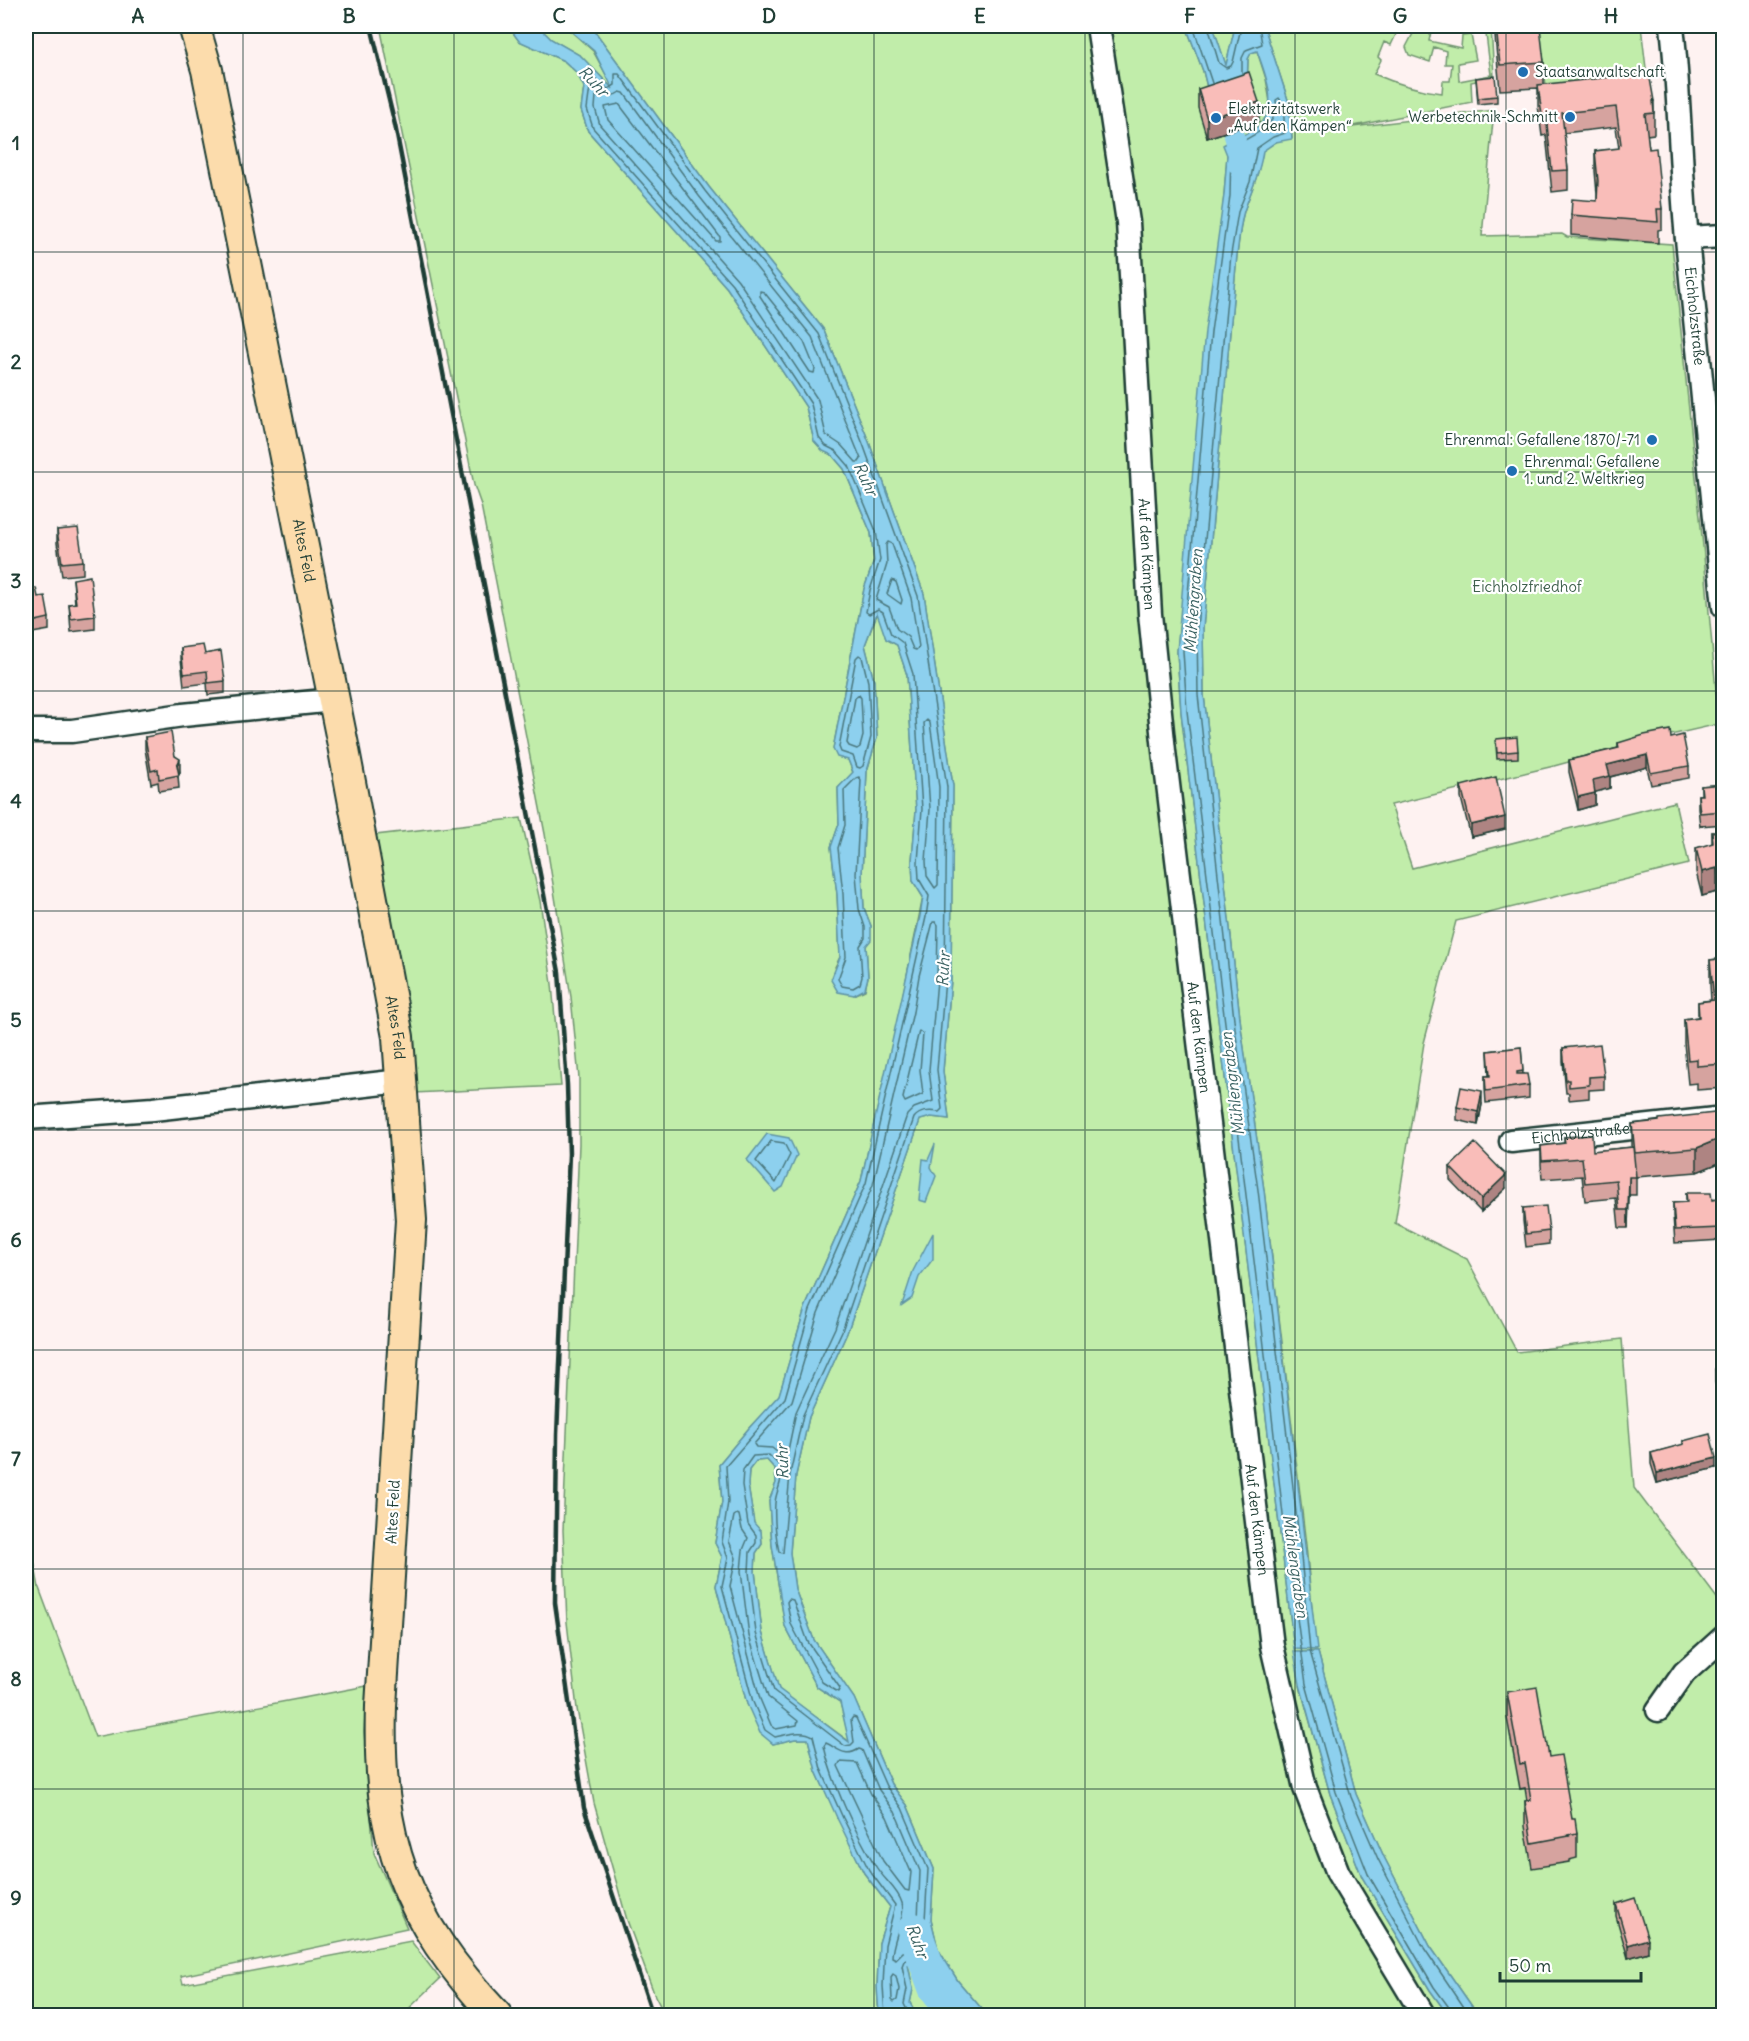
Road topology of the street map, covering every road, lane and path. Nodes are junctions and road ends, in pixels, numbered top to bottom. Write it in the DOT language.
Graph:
graph roads {
  1 [pos="194,26"];
  2 [pos="1098,26"];
  3 [pos="1672,26"];
  4 [pos="1724,236"];
  5 [pos="1687,238"];
  6 [pos="1724,607"];
  7 [pos="334,700"];
  8 [pos="26,731"];
  9 [pos="401,1081"];
  10 [pos="26,1118"];
  11 [pos="1724,1118"];
  12 [pos="1511,1141"];
  13 [pos="1724,1637"];
  14 [pos="1658,1710"];
  15 [pos="497,2016"];
  16 [pos="1424,2016"];
  1 -- 7 [label="main road, Altes Feld"];
  2 -- 16 [label="street, Auf den Kämpen"];
  3 -- 5 [label="street, Eichholzstraße"];
  4 -- 5 [label="street"];
  5 -- 6 [label="street, Eichholzstraße"];
  7 -- 8 [label="street"];
  7 -- 9 [label="main road, Altes Feld"];
  9 -- 10 [label="street"];
  9 -- 15 [label="main road, Altes Feld"];
  11 -- 12 [label="street, Eichholzstraße"];
  13 -- 14 [label="street"];
}
